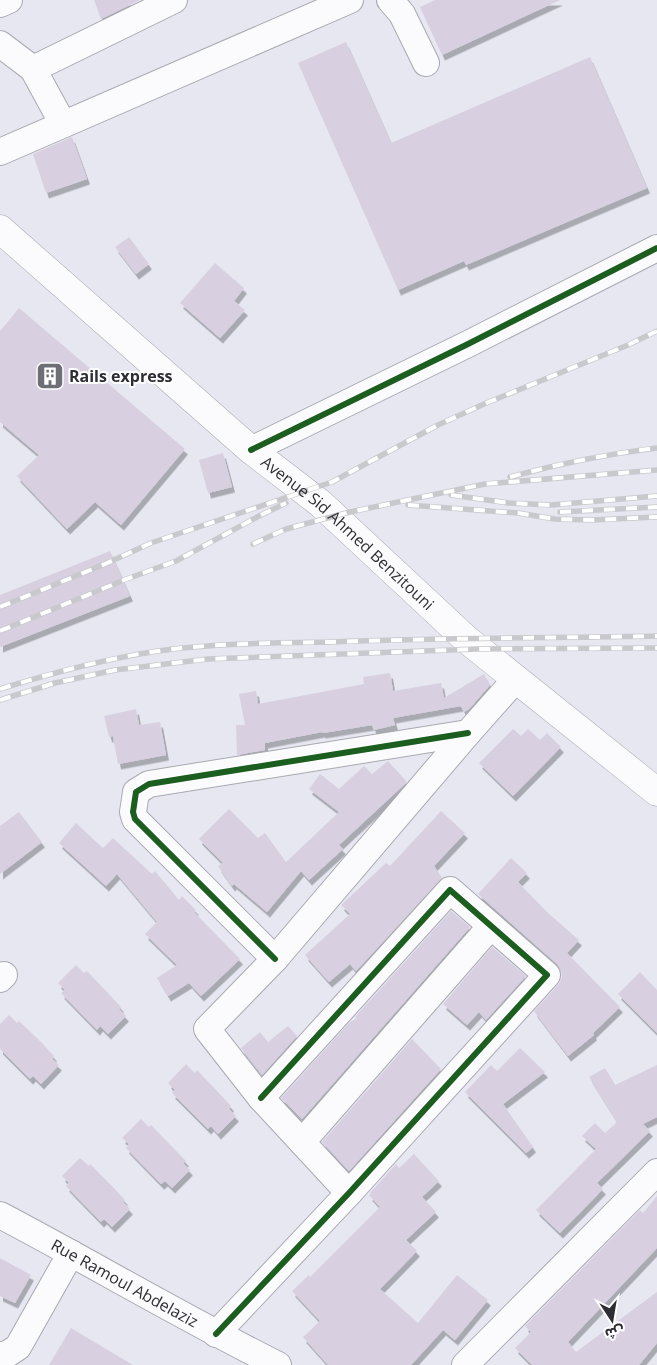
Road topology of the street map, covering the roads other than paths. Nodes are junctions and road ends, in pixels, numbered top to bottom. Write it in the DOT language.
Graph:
graph roads {
  1 [pos="9,0"];
  2 [pos="174,0"];
  3 [pos="350,0"];
  4 [pos="390,0"];
  5 [pos="0,4"];
  6 [pos="0,44"];
  7 [pos="426,63"];
  8 [pos="33,69"];
  9 [pos="63,124"];
  10 [pos="0,152"];
  11 [pos="0,229"];
  12 [pos="657,248"];
  13 [pos="251,450"];
  14 [pos="516,679"];
  15 [pos="468,733"];
  16 [pos="657,792"];
  17 [pos="491,926"];
  18 [pos="275,959"];
  19 [pos="261,1098"];
  20 [pos="302,1142"];
  21 [pos="657,1172"];
  22 [pos="349,1192"];
  23 [pos="0,1215"];
  24 [pos="71,1253"];
  25 [pos="216,1334"];
  26 [pos="6,1347"];
  27 [pos="278,1365"];
  28 [pos="465,1365"];
  1 -- 5 [label="street"];
  2 -- 8 [label="street"];
  3 -- 9 [label="street"];
  4 -- 7 [label="street"];
  6 -- 8 [label="street"];
  8 -- 9 [label="street"];
  9 -- 10 [label="street"];
  11 -- 13 [label="main road, Avenue Sid Ahmed Benzitouni"];
  12 -- 13 [label="street"];
  13 -- 14 [label="main road, Avenue Sid Ahmed Benzitouni"];
  14 -- 15 [label="street"];
  14 -- 16 [label="main road, Avenue Sid Ahmed Benzitouni"];
  15 -- 18 [label="street"];
  15 -- 18 [label="street"];
  17 -- 19 [label="street"];
  17 -- 20 [label="street"];
  17 -- 22 [label="street"];
  18 -- 19 [label="street"];
  19 -- 20 [label="street"];
  20 -- 22 [label="street"];
  21 -- 28 [label="street"];
  22 -- 25 [label="street"];
  23 -- 24 [label="street, Rue Ramoul Abdelaziz"];
  24 -- 25 [label="street, Rue Ramoul Abdelaziz"];
  24 -- 26 [label="street"];
  25 -- 27 [label="street, Rue Ramoul Abdelaziz"];
}
